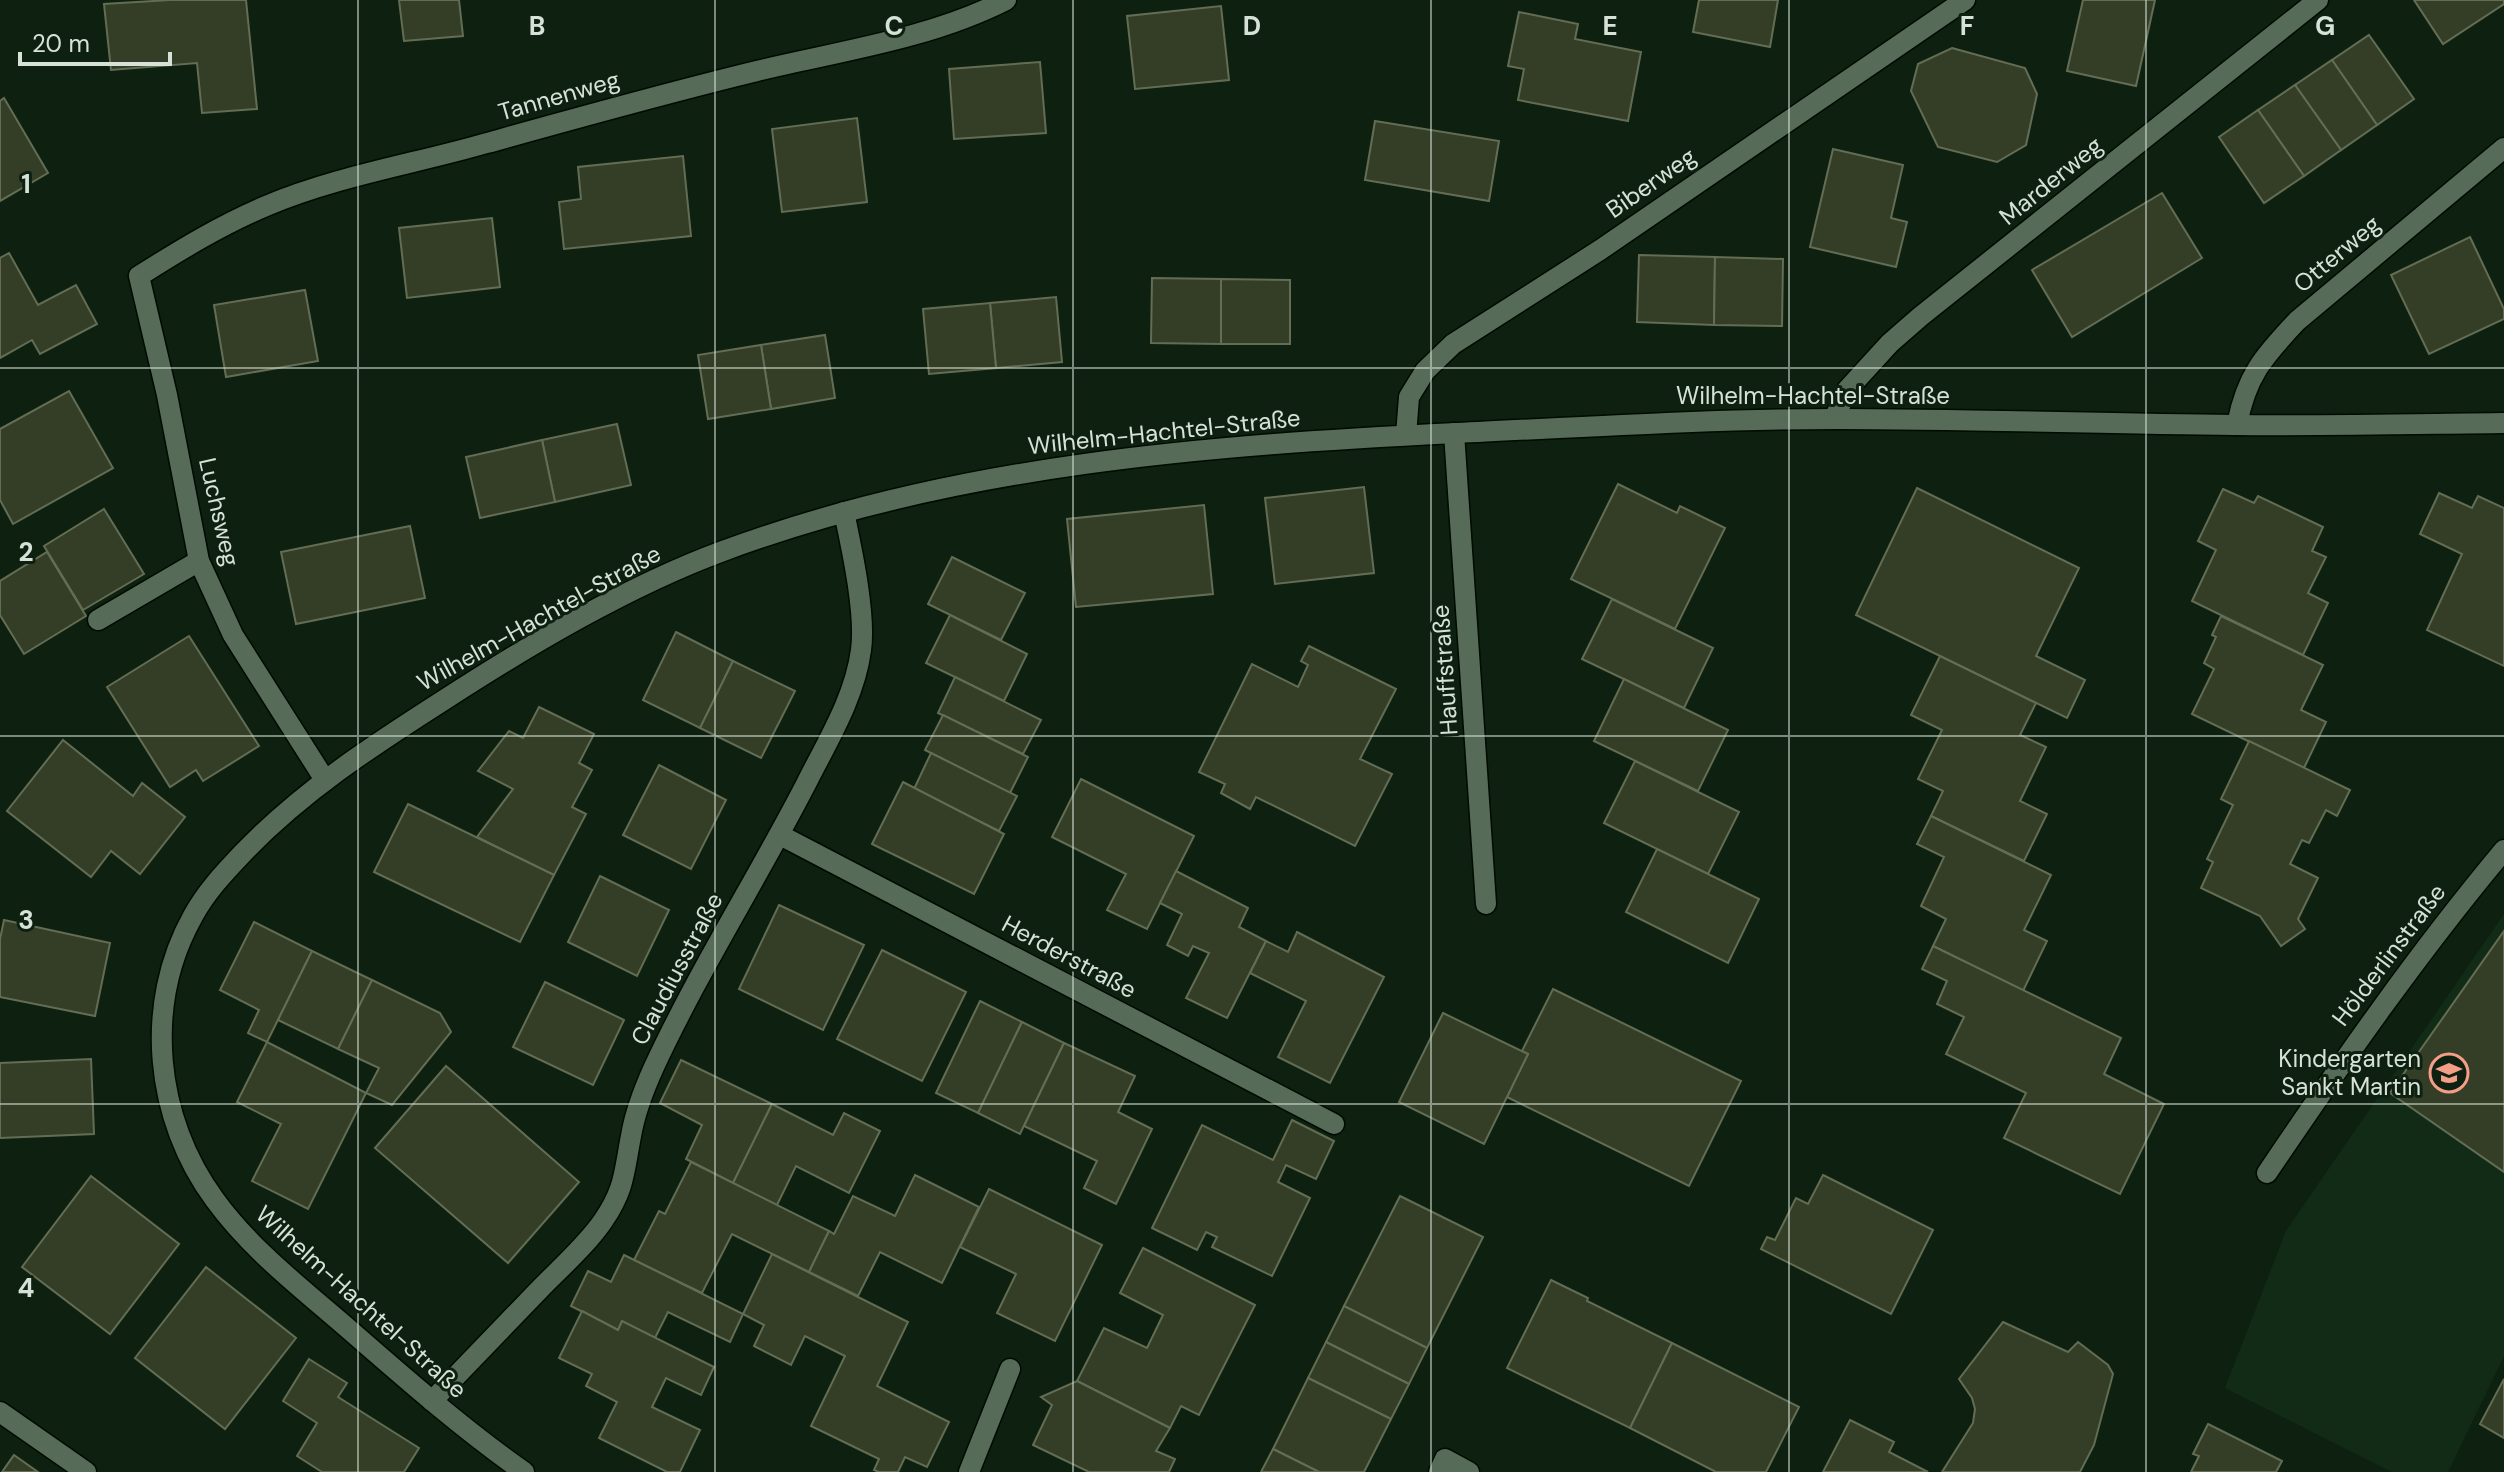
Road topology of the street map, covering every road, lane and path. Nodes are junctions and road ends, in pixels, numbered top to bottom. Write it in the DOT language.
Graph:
graph roads {
  1 [pos="1006,0"];
  2 [pos="1965,0"];
  3 [pos="2318,0"];
  4 [pos="2504,148"];
  5 [pos="139,276"];
  6 [pos="1834,419"];
  7 [pos="2504,423"];
  8 [pos="2237,425"];
  9 [pos="1454,433"];
  10 [pos="1406,435"];
  11 [pos="844,512"];
  12 [pos="199,561"];
  13 [pos="98,620"];
  14 [pos="325,780"];
  15 [pos="780,835"];
  16 [pos="2501,860"];
  17 [pos="1486,904"];
  18 [pos="1334,1124"];
  19 [pos="2267,1173"];
  20 [pos="1010,1369"];
  21 [pos="432,1401"];
  22 [pos="0,1412"];
  23 [pos="86,1472"];
  24 [pos="524,1472"];
  25 [pos="969,1472"];
  26 [pos="1439,1472"];
  27 [pos="1469,1472"];
  1 -- 5 [label="street, Tannenweg"];
  2 -- 10 [label="street, Biberweg"];
  3 -- 6 [label="street, Marderweg"];
  4 -- 8 [label="street, Otterweg"];
  5 -- 12 [label="street, Luchsweg"];
  6 -- 8 [label="street, Wilhelm-Hachtel-Straße"];
  6 -- 9 [label="street, Wilhelm-Hachtel-Straße"];
  7 -- 8 [label="street, Wilhelm-Hachtel-Straße"];
  9 -- 10 [label="street, Wilhelm-Hachtel-Straße"];
  9 -- 17 [label="street, Hauffstraße"];
  10 -- 11 [label="street, Wilhelm-Hachtel-Straße"];
  11 -- 14 [label="street, Wilhelm-Hachtel-Straße"];
  11 -- 15 [label="street, Claudiusstraße"];
  12 -- 13 [label="street"];
  12 -- 14 [label="street, Luchsweg"];
  14 -- 21 [label="street, Wilhelm-Hachtel-Straße"];
  15 -- 18 [label="street, Herderstraße"];
  15 -- 21 [label="street, Claudiusstraße"];
  16 -- 19 [label="street, Hölderlinstraße"];
  20 -- 25 [label="street"];
  21 -- 24 [label="street, Wilhelm-Hachtel-Straße"];
  22 -- 23 [label="street"];
  26 -- 27 [label="street"];
}
